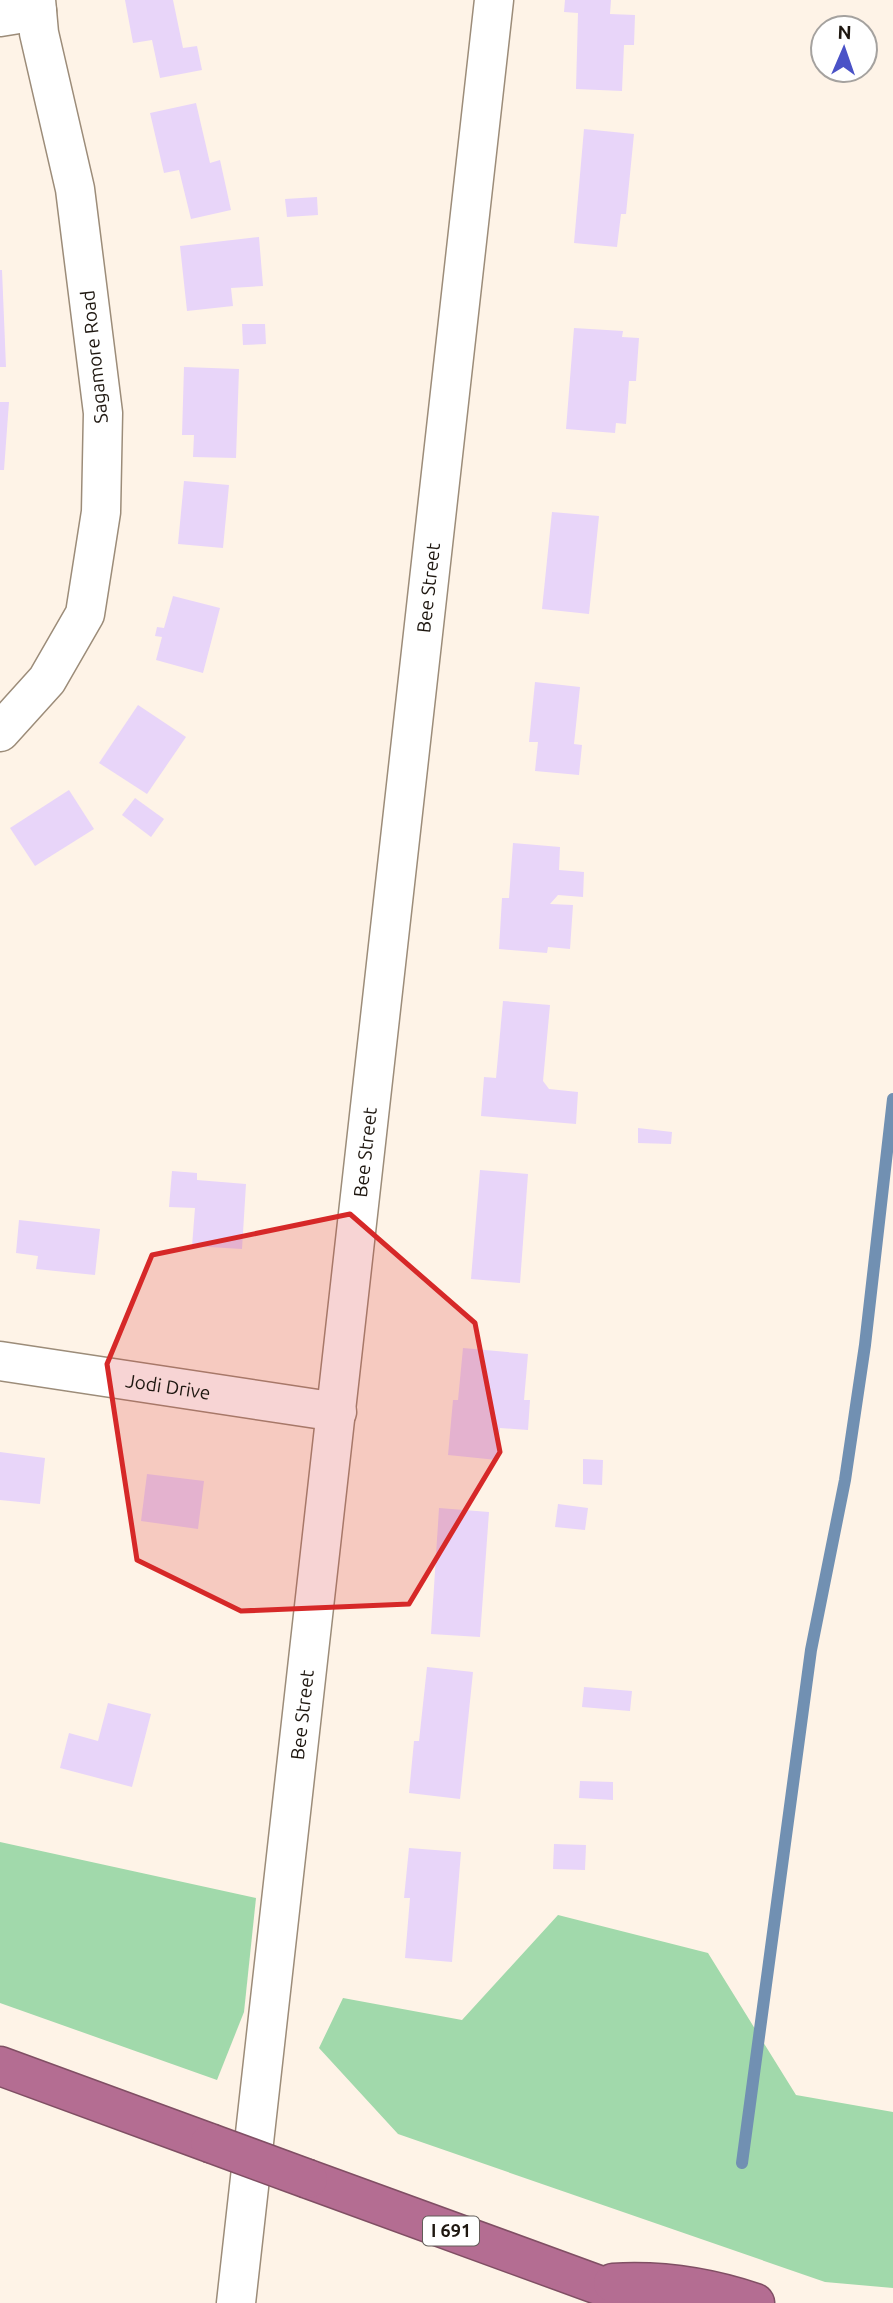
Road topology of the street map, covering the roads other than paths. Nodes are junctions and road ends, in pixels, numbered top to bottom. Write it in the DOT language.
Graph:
graph roads {
  1 [pos="494,0"];
  2 [pos="37,6"];
  3 [pos="0,17"];
  4 [pos="0,732"];
  5 [pos="0,1361"];
  6 [pos="337,1412"];
  7 [pos="0,2066"];
  8 [pos="594,2284"];
  9 [pos="236,2303"];
  10 [pos="648,2303"];
  11 [pos="755,2303"];
  1 -- 6 [label="street, Bee Street"];
  2 -- 3 [label="street"];
  2 -- 4 [label="street, Sagamore Road"];
  5 -- 6 [label="street, Jodi Drive"];
  6 -- 9 [label="street, Bee Street"];
  7 -- 8 [label="highway, I 691, bridge"];
  8 -- 10 [label="highway, I 691"];
  8 -- 11 [label="highway"];
}
